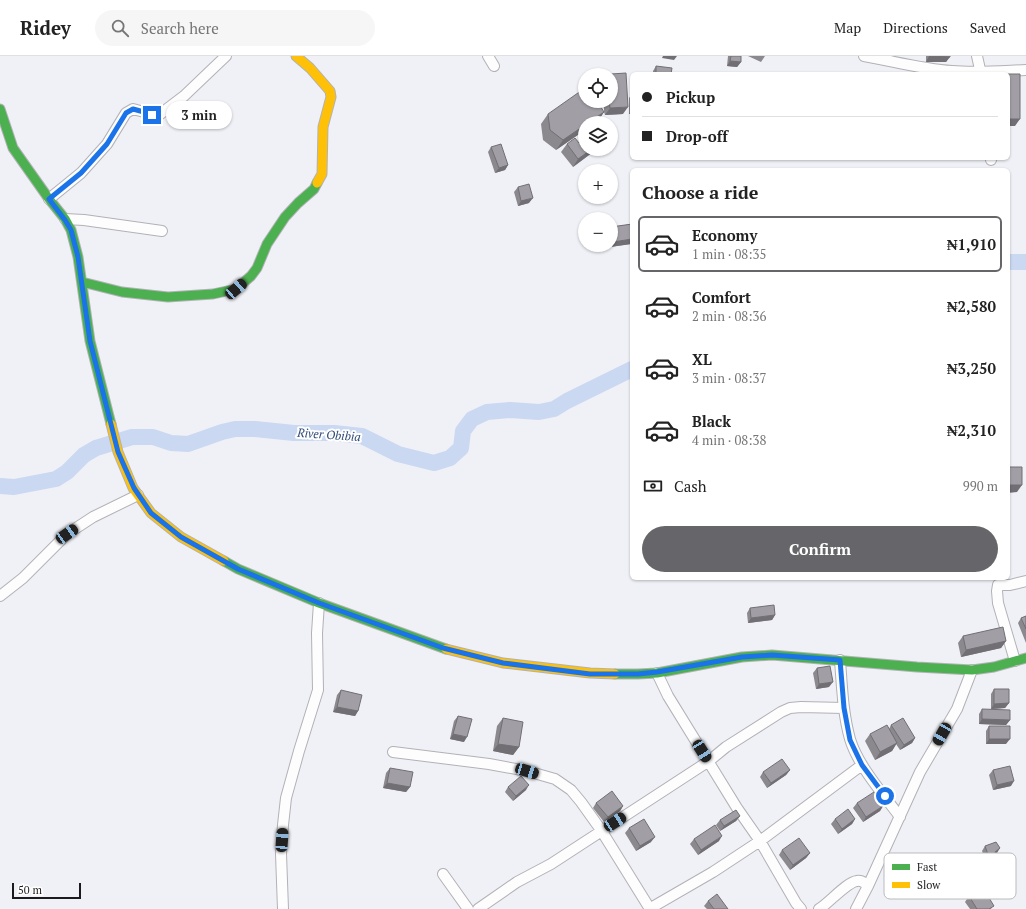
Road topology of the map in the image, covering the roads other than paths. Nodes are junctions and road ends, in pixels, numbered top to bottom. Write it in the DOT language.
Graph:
graph roads {
  1 [pos="226,56"];
  2 [pos="296,56"];
  3 [pos="488,56"];
  4 [pos="864,56"];
  5 [pos="977,56"];
  6 [pos="494,66"];
  7 [pos="1026,70"];
  8 [pos="966,72"];
  9 [pos="980,72"];
  10 [pos="995,72"];
  11 [pos="0,109"];
  12 [pos="49,199"];
  13 [pos="65,220"];
  14 [pos="162,230"];
  15 [pos="82,282"];
  16 [pos="138,495"];
  17 [pos="1026,581"];
  18 [pos="1000,582"];
  19 [pos="0,596"];
  20 [pos="319,603"];
  21 [pos="1026,658"];
  22 [pos="840,660"];
  23 [pos="1015,661"];
  24 [pos="972,670"];
  25 [pos="657,672"];
  26 [pos="844,708"];
  27 [pos="393,752"];
  28 [pos="709,761"];
  29 [pos="862,765"];
  30 [pos="900,817"];
  31 [pos="602,830"];
  32 [pos="760,841"];
  33 [pos="443,874"];
  34 [pos="868,886"];
  35 [pos="283,909"];
  36 [pos="468,909"];
  37 [pos="478,909"];
  38 [pos="649,909"];
  39 [pos="801,909"];
  40 [pos="819,909"];
  41 [pos="856,909"];
  1 -- 12 [label="street"];
  2 -- 15 [label="street"];
  3 -- 6 [label="street"];
  4 -- 8 [label="street"];
  5 -- 9 [label="street"];
  7 -- 10 [label="street"];
  11 -- 12 [label="street"];
  12 -- 13 [label="street"];
  13 -- 14 [label="street"];
  13 -- 15 [label="street"];
  15 -- 16 [label="street"];
  16 -- 19 [label="street"];
  16 -- 20 [label="street"];
  17 -- 18 [label="street"];
  18 -- 23 [label="street"];
  20 -- 25 [label="street"];
  20 -- 35 [label="street"];
  21 -- 23 [label="street"];
  22 -- 24 [label="street"];
  22 -- 25 [label="street"];
  22 -- 26 [label="street"];
  23 -- 24 [label="street"];
  24 -- 30 [label="street"];
  25 -- 28 [label="street"];
  26 -- 28 [label="street"];
  26 -- 29 [label="street"];
  27 -- 31 [label="street"];
  28 -- 31 [label="street"];
  28 -- 32 [label="street"];
  29 -- 30 [label="street"];
  29 -- 32 [label="street"];
  30 -- 34 [label="street"];
  31 -- 37 [label="street"];
  31 -- 38 [label="street"];
  32 -- 38 [label="street"];
  32 -- 39 [label="street"];
  33 -- 36 [label="street"];
  34 -- 40 [label="street"];
  34 -- 41 [label="street"];
}
